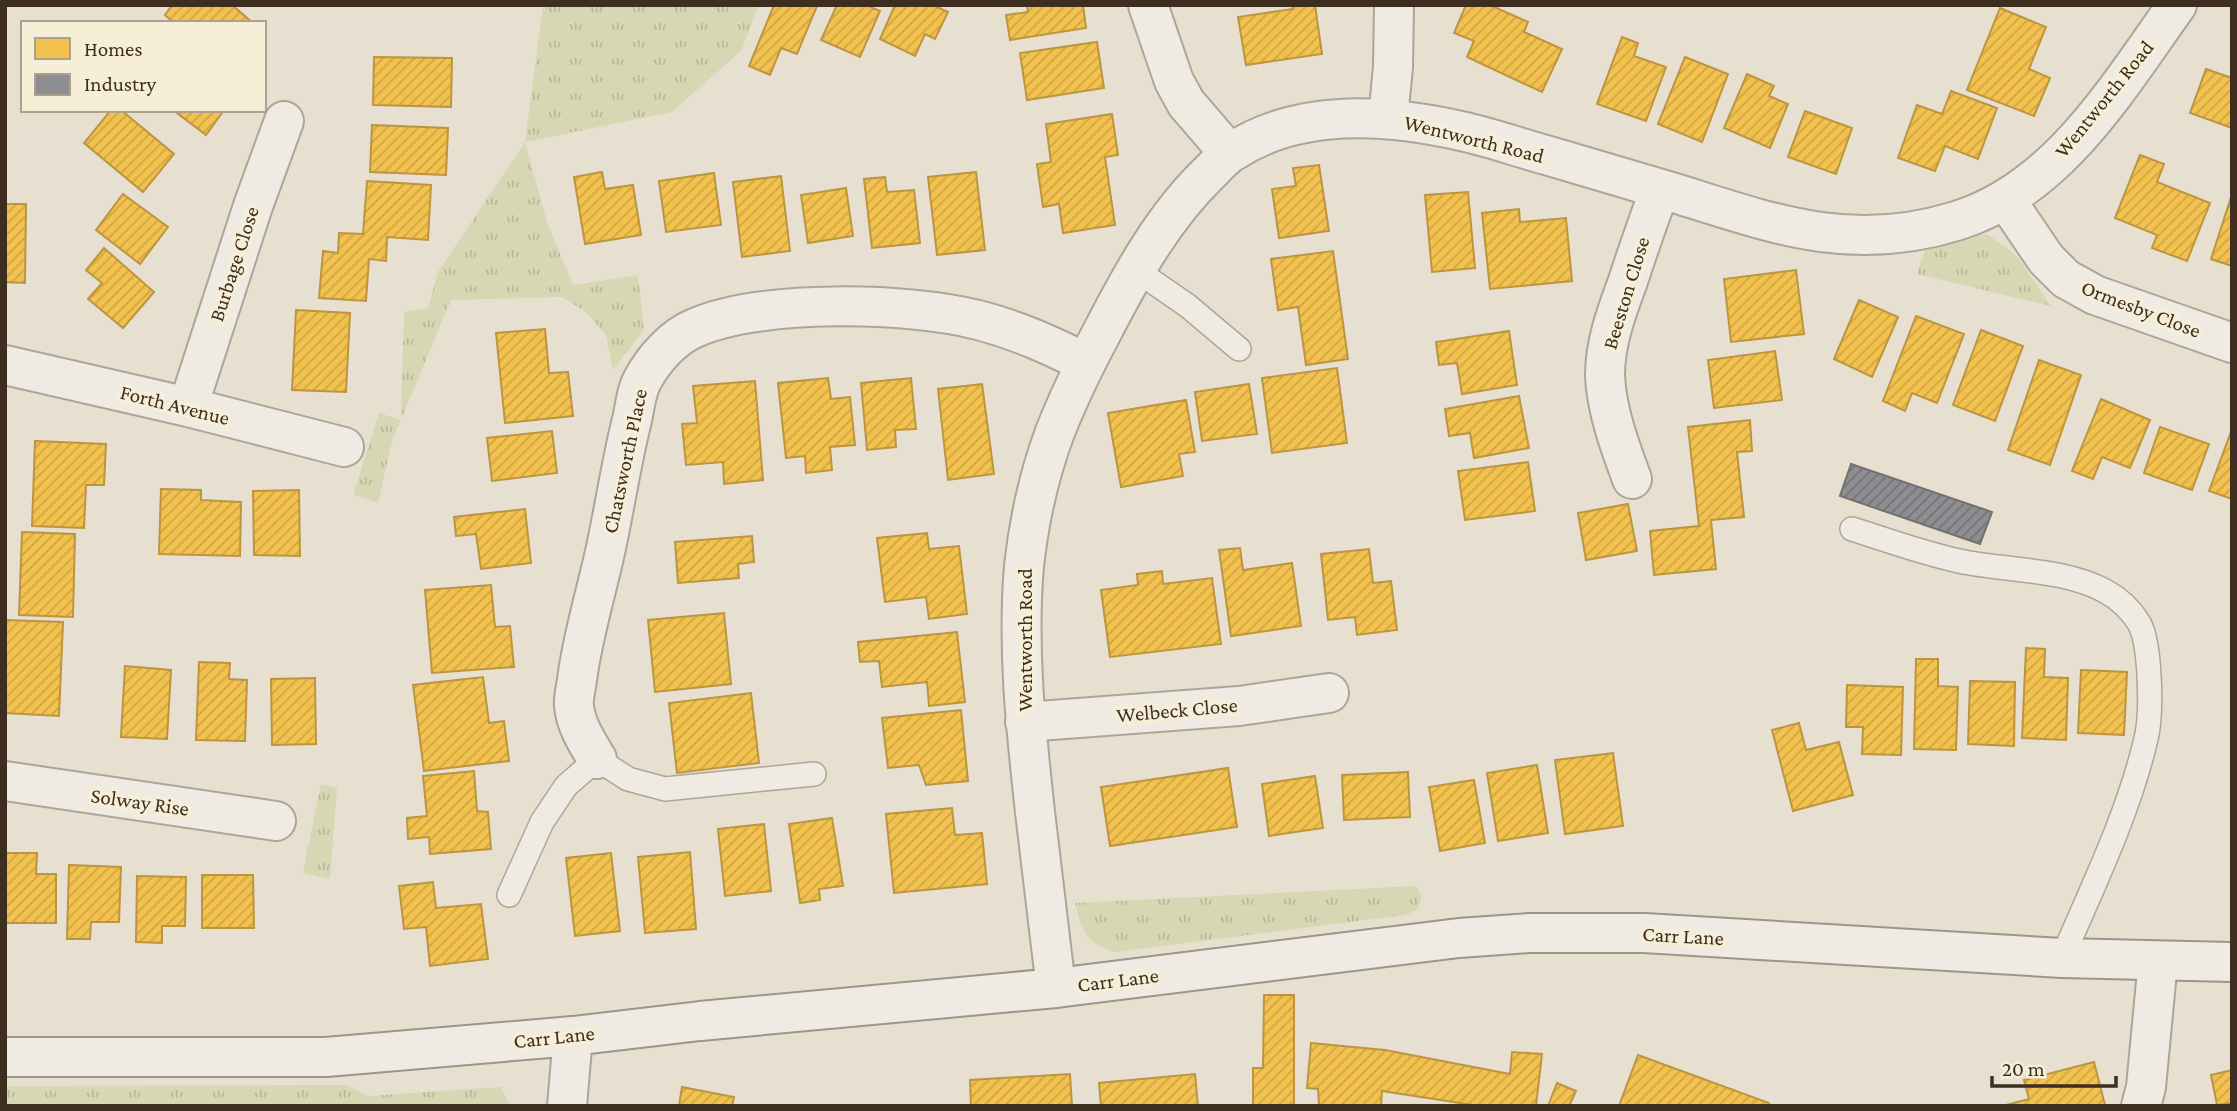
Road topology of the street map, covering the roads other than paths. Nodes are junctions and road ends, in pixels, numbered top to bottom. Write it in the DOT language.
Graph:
graph roads {
  1 [pos="1149,5"];
  2 [pos="1395,5"];
  3 [pos="2177,5"];
  4 [pos="1388,118"];
  5 [pos="284,121"];
  6 [pos="1229,153"];
  7 [pos="1660,189"];
  8 [pos="2006,200"];
  9 [pos="1136,271"];
  10 [pos="2232,343"];
  11 [pos="1239,349"];
  12 [pos="1086,363"];
  13 [pos="5,365"];
  14 [pos="188,407"];
  15 [pos="344,447"];
  16 [pos="1632,479"];
  17 [pos="1852,529"];
  18 [pos="1329,693"];
  19 [pos="1025,722"];
  20 [pos="597,759"];
  21 [pos="814,774"];
  22 [pos="5,781"];
  23 [pos="276,821"];
  24 [pos="509,895"];
  25 [pos="2062,958"];
  26 [pos="2158,961"];
  27 [pos="2232,962"];
  28 [pos="1056,988"];
  29 [pos="573,1036"];
  30 [pos="5,1057"];
  31 [pos="567,1106"];
  32 [pos="2141,1106"];
  1 -- 6 [label="street"];
  2 -- 4 [label="street"];
  3 -- 8 [label="street, Wentworth Road"];
  4 -- 6 [label="street, Wentworth Road"];
  4 -- 7 [label="street, Wentworth Road"];
  5 -- 14 [label="street, Burbage Close"];
  6 -- 9 [label="street, Wentworth Road"];
  7 -- 8 [label="street, Wentworth Road"];
  7 -- 16 [label="street, Beeston Close"];
  8 -- 10 [label="street, Ormesby Close"];
  9 -- 11 [label="lane"];
  9 -- 12 [label="street, Wentworth Road"];
  12 -- 19 [label="street, Wentworth Road"];
  12 -- 20 [label="street, Chatsworth Place"];
  13 -- 14 [label="street, Forth Avenue"];
  14 -- 15 [label="street, Forth Avenue"];
  17 -- 25 [label="lane"];
  18 -- 19 [label="street, Welbeck Close"];
  19 -- 28 [label="street, Wentworth Road"];
  20 -- 21 [label="lane"];
  20 -- 24 [label="lane"];
  22 -- 23 [label="street, Solway Rise"];
  25 -- 26 [label="street, Carr Lane"];
  25 -- 28 [label="street, Carr Lane"];
  26 -- 27 [label="street, Carr Lane"];
  26 -- 32 [label="street"];
  28 -- 29 [label="street, Carr Lane"];
  29 -- 30 [label="street, Carr Lane"];
  29 -- 31 [label="street"];
}
